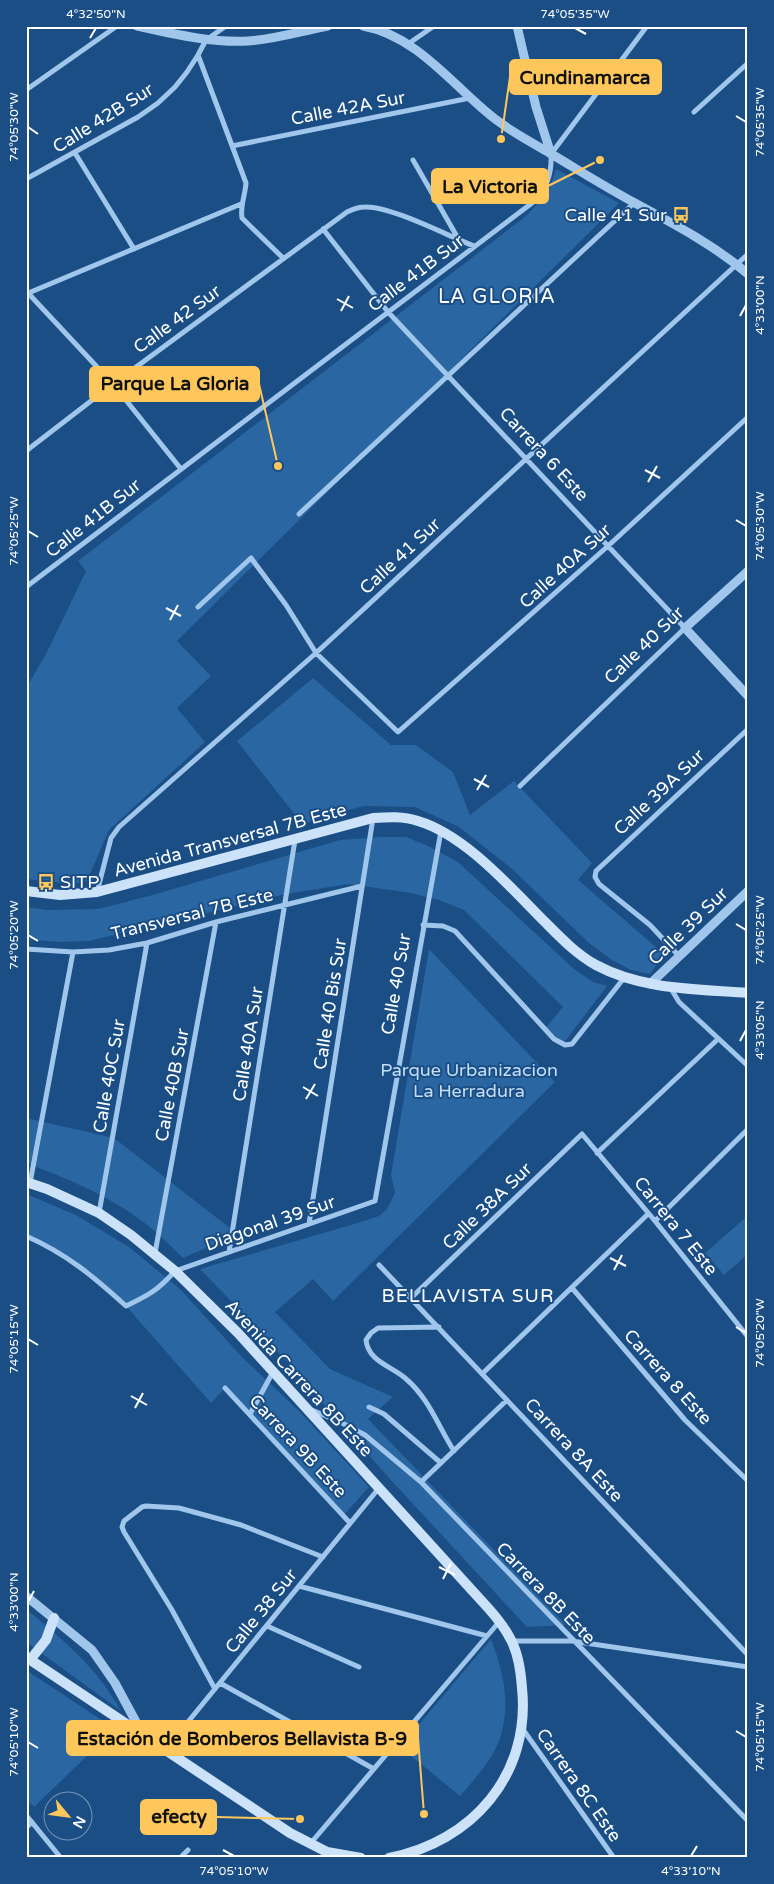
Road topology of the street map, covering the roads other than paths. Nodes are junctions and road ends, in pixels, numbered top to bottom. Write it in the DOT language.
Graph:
graph roads {
  1 [pos="117,26"];
  2 [pos="137,26"];
  3 [pos="226,26"];
  4 [pos="328,26"];
  5 [pos="363,26"];
  6 [pos="434,26"];
  7 [pos="517,26"];
  8 [pos="647,26"];
  9 [pos="206,40"];
  10 [pos="408,44"];
  11 [pos="198,55"];
  12 [pos="748,63"];
  13 [pos="26,90"];
  14 [pos="470,98"];
  15 [pos="694,112"];
  16 [pos="232,146"];
  17 [pos="75,153"];
  18 [pos="551,154"];
  19 [pos="413,160"];
  20 [pos="26,179"];
  21 [pos="634,203"];
  22 [pos="241,204"];
  23 [pos="323,229"];
  24 [pos="460,240"];
  25 [pos="474,246"];
  26 [pos="134,249"];
  27 [pos="748,254"];
  28 [pos="283,258"];
  29 [pos="737,264"];
  30 [pos="748,274"];
  31 [pos="27,294"];
  32 [pos="388,312"];
  33 [pos="448,375"];
  34 [pos="113,384"];
  35 [pos="748,417"];
  36 [pos="26,451"];
  37 [pos="526,458"];
  38 [pos="181,469"];
  39 [pos="299,514"];
  40 [pos="608,546"];
  41 [pos="748,571"];
  42 [pos="26,587"];
  43 [pos="198,607"];
  44 [pos="685,628"];
  45 [pos="316,653"];
  46 [pos="748,696"];
  47 [pos="748,729"];
  48 [pos="520,786"];
  49 [pos="373,818"];
  50 [pos="441,831"];
  51 [pos="295,839"];
  52 [pos="362,886"];
  53 [pos="26,891"];
  54 [pos="748,891"];
  55 [pos="97,892"];
  56 [pos="284,905"];
  57 [pos="216,922"];
  58 [pos="423,925"];
  59 [pos="146,943"];
  60 [pos="26,949"];
  61 [pos="73,952"];
  62 [pos="679,956"];
  63 [pos="624,978"];
  64 [pos="650,984"];
  65 [pos="670,987"];
  66 [pos="748,993"];
  67 [pos="718,1039"];
  68 [pos="748,1066"];
  69 [pos="748,1129"];
  70 [pos="582,1134"];
  71 [pos="597,1152"];
  72 [pos="28,1182"];
  73 [pos="375,1201"];
  74 [pos="99,1213"];
  75 [pos="648,1214"];
  76 [pos="655,1221"];
  77 [pos="309,1224"];
  78 [pos="26,1236"];
  79 [pos="229,1252"];
  80 [pos="155,1253"];
  81 [pos="379,1265"];
  82 [pos="175,1271"];
  83 [pos="572,1288"];
  84 [pos="410,1298"];
  85 [pos="438,1328"];
  86 [pos="748,1336"];
  87 [pos="273,1372"];
  88 [pos="482,1374"];
  89 [pos="225,1388"];
  90 [pos="507,1400"];
  91 [pos="369,1406"];
  92 [pos="306,1408"];
  93 [pos="250,1414"];
  94 [pos="454,1451"];
  95 [pos="441,1463"];
  96 [pos="748,1480"];
  97 [pos="421,1482"];
  98 [pos="379,1488"];
  99 [pos="350,1523"];
  100 [pos="323,1557"];
  101 [pos="299,1586"];
  102 [pos="26,1596"];
  103 [pos="54,1618"];
  104 [pos="500,1622"];
  105 [pos="266,1626"];
  106 [pos="487,1636"];
  107 [pos="512,1641"];
  108 [pos="572,1641"];
  109 [pos="748,1655"];
  110 [pos="27,1660"];
  111 [pos="359,1667"];
  112 [pos="748,1667"];
  113 [pos="220,1683"];
  114 [pos="215,1688"];
  115 [pos="522,1728"];
  116 [pos="143,1736"];
  117 [pos="165,1751"];
  118 [pos="374,1769"];
  119 [pos="26,1815"];
  120 [pos="748,1821"];
  121 [pos="32,1822"];
  122 [pos="26,1828"];
  123 [pos="310,1844"];
  124 [pos="188,1850"];
  125 [pos="327,1855"];
  126 [pos="61,1858"];
  127 [pos="180,1858"];
  128 [pos="361,1858"];
  129 [pos="389,1858"];
  130 [pos="614,1858"];
  1 -- 13 [label="street"];
  2 -- 9 [label="street"];
  3 -- 9 [label="street, Calle 42B Sur"];
  4 -- 9 [label="street"];
  5 -- 10 [label="street"];
  6 -- 10 [label="street"];
  7 -- 18 [label="street"];
  8 -- 18 [label="street, Calle 41B Sur"];
  9 -- 11 [label="street, Calle 42B Sur"];
  10 -- 14 [label="street"];
  11 -- 16 [label="street"];
  11 -- 17 [label="street, Calle 42B Sur"];
  12 -- 15 [label="street"];
  14 -- 16 [label="street, Calle 42A Sur"];
  14 -- 18 [label="street"];
  16 -- 22 [label="street"];
  17 -- 20 [label="street, Calle 42B Sur"];
  17 -- 26 [label="street"];
  18 -- 21 [label="street"];
  18 -- 25 [label="street, Calle 41B Sur"];
  19 -- 24 [label="street"];
  21 -- 29 [label="street"];
  21 -- 33 [label="street"];
  22 -- 26 [label="street"];
  22 -- 28 [label="street"];
  23 -- 24 [label="street, Calle 42 Sur"];
  23 -- 28 [label="street, Calle 42 Sur"];
  23 -- 32 [label="street, Carrera 6 Este"];
  24 -- 25 [label="street"];
  25 -- 32 [label="street, Calle 41B Sur"];
  26 -- 31 [label="street"];
  27 -- 29 [label="street, Calle 41 Sur"];
  28 -- 34 [label="street, Calle 42 Sur"];
  29 -- 30 [label="street"];
  29 -- 37 [label="street, Calle 41 Sur"];
  31 -- 34 [label="street"];
  32 -- 33 [label="street, Carrera 6 Este"];
  32 -- 38 [label="street, Calle 41B Sur"];
  33 -- 37 [label="street, Carrera 6 Este"];
  33 -- 39 [label="street"];
  34 -- 36 [label="street, Calle 42 Sur"];
  34 -- 38 [label="street"];
  35 -- 40 [label="street, Calle 40A Sur"];
  37 -- 40 [label="street, Carrera 6 Este"];
  37 -- 45 [label="street, Calle 41 Sur"];
  38 -- 42 [label="street, Calle 41B Sur"];
  40 -- 44 [label="street, Carrera 6 Este"];
  40 -- 45 [label="street, Calle 40A Sur"];
  41 -- 44 [label="street, Calle 40 Sur"];
  43 -- 45 [label="street"];
  44 -- 46 [label="street, Carrera 6 Este"];
  44 -- 48 [label="street, Calle 40 Sur"];
  45 -- 55 [label="street, Calle 41 Sur"];
  47 -- 62 [label="street, Calle 39A Sur"];
  49 -- 50 [label="main road, Avenida Transversal 7B Este"];
  49 -- 51 [label="main road, Avenida Transversal 7B Este"];
  49 -- 52 [label="street, Calle 40 Bis Sur"];
  50 -- 58 [label="street, Calle 40 Sur"];
  50 -- 63 [label="main road, Avenida Transversal 7B Este"];
  51 -- 55 [label="main road, Avenida Transversal 7B Este"];
  51 -- 56 [label="street, Calle 40A Sur"];
  52 -- 56 [label="street, Transversal 7B Este"];
  52 -- 77 [label="street, Calle 40 Bis Sur"];
  53 -- 55 [label="main road, Avenida Transversal 7B Este"];
  54 -- 62 [label="street, Calle 39 Sur"];
  56 -- 57 [label="street, Transversal 7B Este"];
  56 -- 79 [label="street, Calle 40A Sur"];
  57 -- 59 [label="street, Transversal 7B Este"];
  57 -- 80 [label="street, Calle 40B Sur"];
  58 -- 63 [label="street"];
  58 -- 73 [label="street, Calle 40 Sur"];
  59 -- 61 [label="street, Transversal 7B Este"];
  59 -- 74 [label="street, Calle 40C Sur"];
  60 -- 61 [label="street, Transversal 7B Este"];
  61 -- 72 [label="street"];
  62 -- 64 [label="street, Calle 39 Sur"];
  63 -- 64 [label="main road, Avenida Transversal 7B Este"];
  64 -- 65 [label="main road, Avenida Transversal 7B Este"];
  65 -- 66 [label="main road, Avenida Transversal 7B Este"];
  65 -- 67 [label="street"];
  67 -- 68 [label="street"];
  67 -- 71 [label="street"];
  69 -- 76 [label="street"];
  70 -- 71 [label="street, Carrera 7 Este"];
  70 -- 84 [label="street, Calle 38A Sur"];
  71 -- 75 [label="street, Carrera 7 Este"];
  72 -- 74 [label="main road, Avenida Carrera 8B Este"];
  73 -- 77 [label="street, Diagonal 39 Sur"];
  74 -- 80 [label="main road, Avenida Carrera 8B Este"];
  75 -- 76 [label="street, Carrera 7 Este"];
  75 -- 83 [label="street"];
  76 -- 86 [label="street, Carrera 7 Este"];
  77 -- 79 [label="street, Diagonal 39 Sur"];
  78 -- 82 [label="street"];
  79 -- 82 [label="street, Diagonal 39 Sur"];
  80 -- 82 [label="main road, Avenida Carrera 8B Este"];
  81 -- 84 [label="street, Carrera 8A Este"];
  82 -- 87 [label="main road, Avenida Carrera 8B Este"];
  83 -- 88 [label="street"];
  83 -- 96 [label="street, Carrera 8 Este"];
  84 -- 85 [label="street, Carrera 8A Este"];
  85 -- 88 [label="street, Carrera 8A Este"];
  85 -- 94 [label="street"];
  87 -- 92 [label="main road, Avenida Carrera 8B Este"];
  87 -- 93 [label="street"];
  88 -- 90 [label="street, Carrera 8A Este"];
  89 -- 93 [label="street, Carrera 9B Este"];
  90 -- 94 [label="street"];
  90 -- 109 [label="street, Carrera 8A Este"];
  91 -- 95 [label="street"];
  92 -- 97 [label="street, Carrera 8B Este"];
  92 -- 98 [label="main road, Avenida Carrera 8B Este"];
  93 -- 99 [label="street, Carrera 9B Este"];
  94 -- 95 [label="street"];
  95 -- 97 [label="street"];
  97 -- 108 [label="street, Carrera 8B Este"];
  98 -- 99 [label="street, Calle 38 Sur"];
  98 -- 104 [label="main road, Avenida Carrera 8B Este"];
  99 -- 100 [label="street, Calle 38 Sur"];
  100 -- 101 [label="street, Calle 38 Sur"];
  100 -- 114 [label="street"];
  101 -- 105 [label="street, Calle 38 Sur"];
  101 -- 106 [label="street"];
  102 -- 103 [label="street"];
  103 -- 110 [label="main road"];
  103 -- 116 [label="street"];
  104 -- 106 [label="street"];
  104 -- 107 [label="main road, Avenida Carrera 8B Este"];
  105 -- 111 [label="street"];
  105 -- 113 [label="street, Calle 38 Sur"];
  106 -- 118 [label="street"];
  107 -- 108 [label="street"];
  107 -- 115 [label="main road, Avenida Carrera 8B Este"];
  108 -- 112 [label="street"];
  108 -- 120 [label="street, Carrera 8B Este"];
  110 -- 116 [label="main road"];
  113 -- 114 [label="street, Calle 38 Sur"];
  113 -- 118 [label="street"];
  114 -- 117 [label="street, Calle 38 Sur"];
  115 -- 129 [label="main road, Avenida Carrera 8B Este"];
  115 -- 130 [label="street, Carrera 8C Este"];
  116 -- 117 [label="main road"];
  117 -- 123 [label="main road"];
  118 -- 123 [label="street"];
  119 -- 121 [label="street"];
  121 -- 122 [label="street"];
  121 -- 126 [label="street"];
  123 -- 125 [label="main road"];
  124 -- 127 [label="street"];
  125 -- 128 [label="main road"];
}
